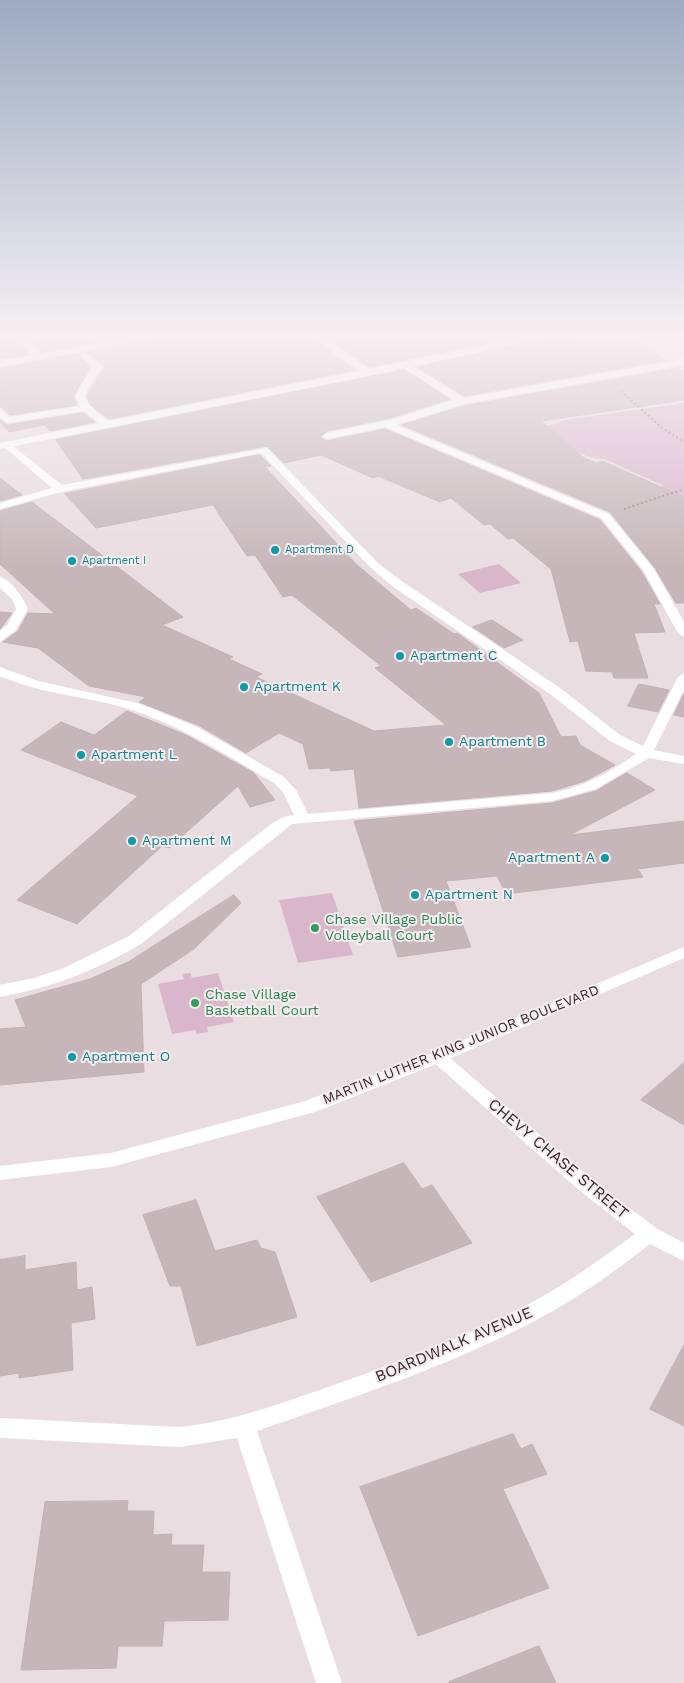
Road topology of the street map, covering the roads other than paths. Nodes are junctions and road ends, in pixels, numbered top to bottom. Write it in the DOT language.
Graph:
graph roads {
  1 [pos="0,411"];
  2 [pos="63,412"];
  3 [pos="90,412"];
  4 [pos="175,412"];
  5 [pos="427,412"];
  6 [pos="386,424"];
  7 [pos="107,425"];
  8 [pos="327,436"];
  9 [pos="4,446"];
  10 [pos="60,489"];
  11 [pos="0,506"];
  12 [pos="0,581"];
  13 [pos="684,633"];
  14 [pos="0,638"];
  15 [pos="0,671"];
  16 [pos="684,677"];
  17 [pos="646,753"];
  18 [pos="684,760"];
  19 [pos="302,817"];
  20 [pos="684,952"];
  21 [pos="0,991"];
  22 [pos="438,1058"];
  23 [pos="0,1173"];
  24 [pos="649,1234"];
  25 [pos="684,1253"];
  26 [pos="244,1426"];
  27 [pos="0,1428"];
  28 [pos="329,1683"];
  1 -- 2 [label="street"];
  3 -- 7 [label="street"];
  4 -- 7 [label="street"];
  5 -- 6 [label="street"];
  6 -- 8 [label="street"];
  6 -- 13 [label="street"];
  7 -- 9 [label="street"];
  9 -- 10 [label="street"];
  10 -- 11 [label="street"];
  10 -- 17 [label="street"];
  12 -- 14 [label="street"];
  15 -- 19 [label="street"];
  16 -- 17 [label="street"];
  17 -- 18 [label="street"];
  17 -- 19 [label="street"];
  19 -- 21 [label="street"];
  20 -- 22 [label="street, MARTIN LUTHER KING JUNIOR BOULEVARD"];
  22 -- 23 [label="street, MARTIN LUTHER KING JUNIOR BOULEVARD"];
  22 -- 24 [label="street, CHEVY CHASE STREET"];
  24 -- 25 [label="street, CHEVY CHASE STREET"];
  24 -- 26 [label="street, BOARDWALK AVENUE"];
  26 -- 27 [label="street, BOARDWALK AVENUE"];
  26 -- 28 [label="street"];
}
